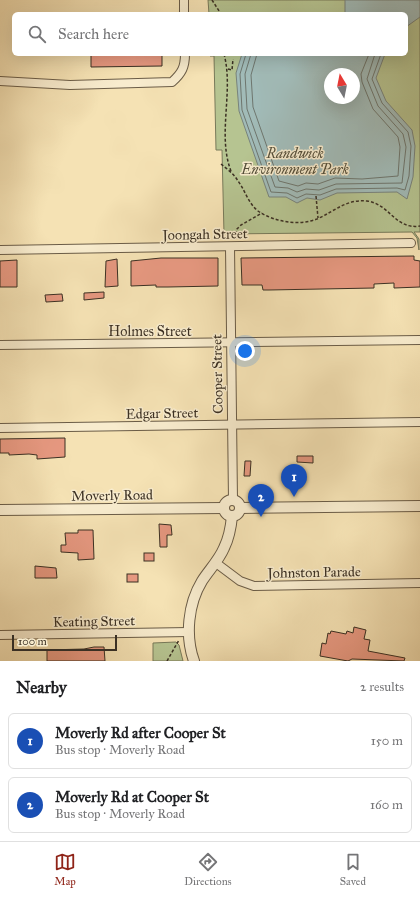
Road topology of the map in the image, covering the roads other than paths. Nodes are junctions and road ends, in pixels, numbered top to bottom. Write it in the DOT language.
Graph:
graph roads {
  1 [pos="184,0"];
  2 [pos="184,12"];
  3 [pos="185,56"];
  4 [pos="0,82"];
  5 [pos="411,243"];
  6 [pos="234,246"];
  7 [pos="0,250"];
  8 [pos="420,340"];
  9 [pos="231,343"];
  10 [pos="0,345"];
  11 [pos="420,422"];
  12 [pos="232,425"];
  13 [pos="0,428"];
  14 [pos="236,504"];
  15 [pos="420,506"];
  16 [pos="224,508"];
  17 [pos="0,510"];
  18 [pos="232,516"];
  19 [pos="216,563"];
  20 [pos="420,583"];
  21 [pos="0,635"];
  22 [pos="185,635"];
  23 [pos="194,661"];
  1 -- 2 [label="street"];
  3 -- 4 [label="street"];
  5 -- 6 [label="street, Joongah Street"];
  6 -- 7 [label="street, Joongah Street"];
  6 -- 9 [label="street, Cooper Street"];
  8 -- 9 [label="street, Holmes Street"];
  9 -- 10 [label="street, Holmes Street"];
  9 -- 12 [label="street, Cooper Street"];
  11 -- 12 [label="street, Edgar Street"];
  12 -- 13 [label="street, Edgar Street"];
  12 -- 14 [label="street, Cooper Street"];
  14 -- 15 [label="street"];
  14 -- 16 [label="street"];
  14 -- 18 [label="street"];
  16 -- 17 [label="street, Moverly Road"];
  16 -- 18 [label="street"];
  18 -- 19 [label="street"];
  19 -- 20 [label="street, Johnston Parade"];
  19 -- 22 [label="street"];
  21 -- 22 [label="street, Keating Street"];
  22 -- 23 [label="street"];
}
